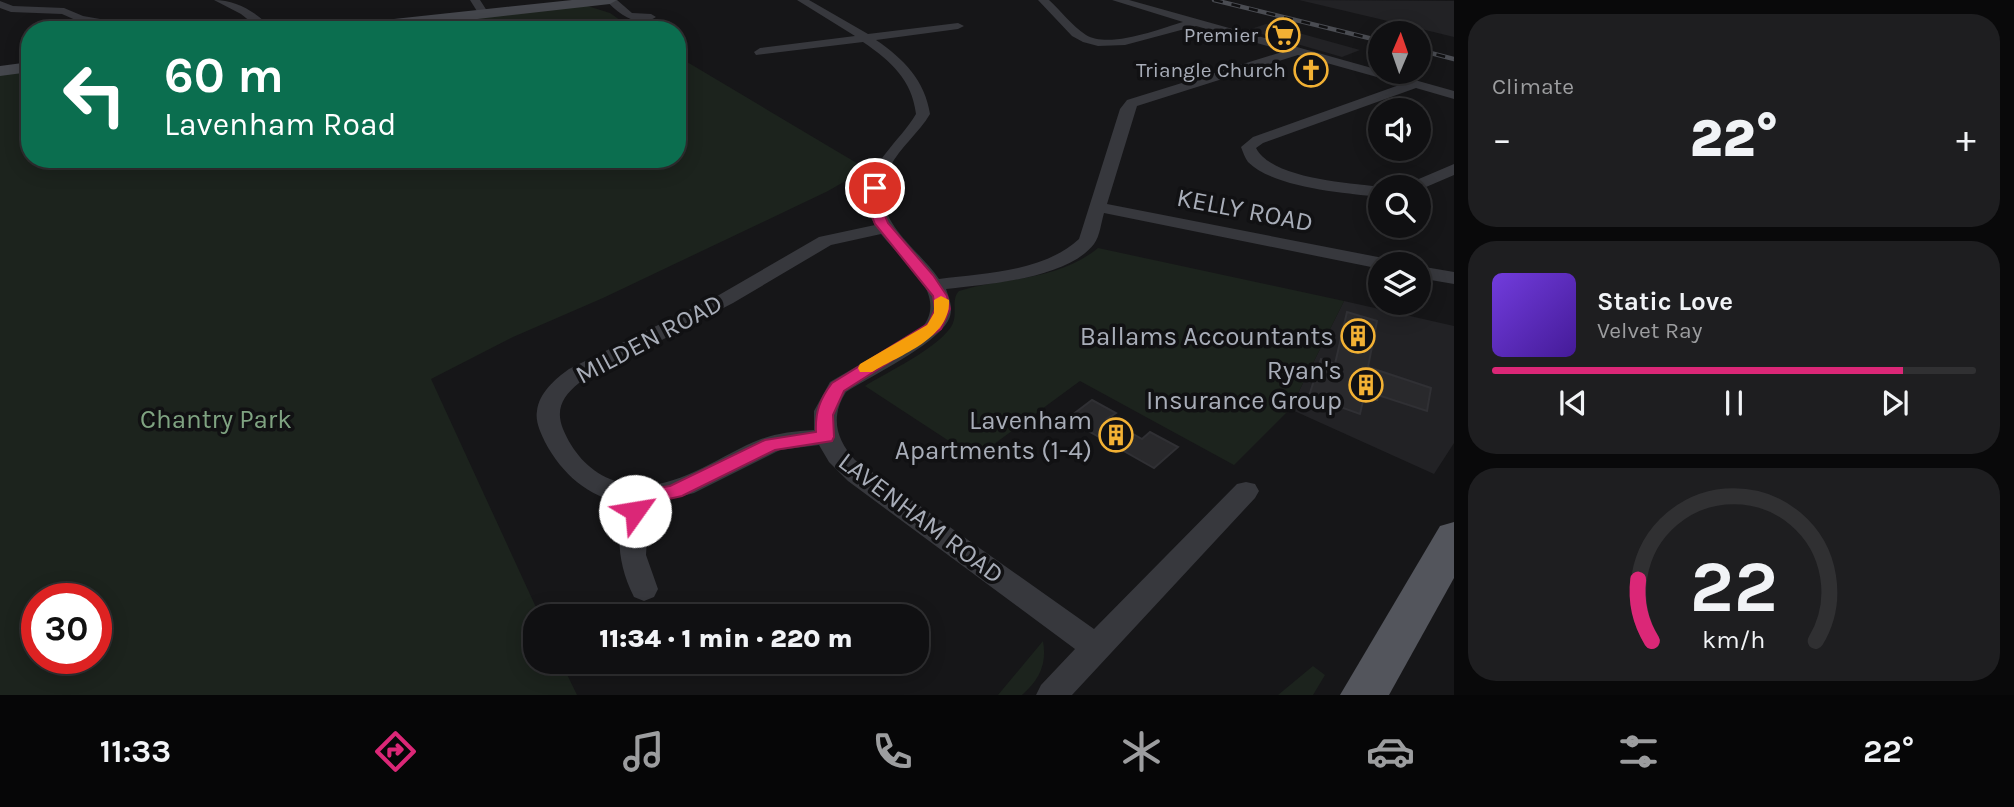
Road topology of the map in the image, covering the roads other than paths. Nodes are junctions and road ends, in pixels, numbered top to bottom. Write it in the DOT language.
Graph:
graph roads {
  1 [pos="219,0"];
  2 [pos="475,0"];
  3 [pos="610,0"];
  4 [pos="802,0"];
  5 [pos="1043,0"];
  6 [pos="1117,0"];
  7 [pos="0,4"];
  8 [pos="484,14"];
  9 [pos="651,17"];
  10 [pos="96,21"];
  11 [pos="256,21"];
  12 [pos="420,21"];
  13 [pos="1195,22"];
  14 [pos="958,26"];
  15 [pos="863,39"];
  16 [pos="1297,51"];
  17 [pos="760,52"];
  18 [pos="21,68"];
  19 [pos="0,71"];
  20 [pos="1368,71"];
  21 [pos="1416,84"];
  22 [pos="1454,95"];
  23 [pos="1454,169"];
  24 [pos="1431,179"];
  25 [pos="1368,190"];
  26 [pos="1097,207"];
  27 [pos="885,228"];
  28 [pos="1368,261"];
  29 [pos="1431,274"];
  30 [pos="1454,278"];
  31 [pos="934,285"];
  32 [pos="825,437"];
  33 [pos="1246,491"];
  34 [pos="638,497"];
  35 [pos="1454,537"];
  36 [pos="644,589"];
  37 [pos="1096,647"];
  38 [pos="1052,695"];
  39 [pos="1364,695"];
  1 -- 11 [label="street"];
  2 -- 8 [label="street"];
  3 -- 8 [label="street"];
  3 -- 9 [label="street"];
  4 -- 15 [label="street"];
  5 -- 13 [label="street"];
  6 -- 13 [label="street"];
  7 -- 10 [label="street"];
  8 -- 12 [label="street"];
  13 -- 16 [label="street"];
  14 -- 15 [label="street"];
  15 -- 17 [label="street"];
  15 -- 27 [label="street"];
  16 -- 20 [label="street"];
  16 -- 26 [label="street"];
  18 -- 19 [label="street"];
  21 -- 22 [label="street"];
  21 -- 25 [label="street"];
  23 -- 24 [label="street"];
  26 -- 28 [label="street, KELLY ROAD"];
  26 -- 31 [label="street"];
  27 -- 31 [label="street"];
  27 -- 34 [label="street, MILDEN ROAD"];
  29 -- 30 [label="street"];
  31 -- 32 [label="street, LAVENHAM ROAD"];
  32 -- 34 [label="street, MILDEN ROAD"];
  32 -- 37 [label="street, LAVENHAM ROAD"];
  33 -- 37 [label="street"];
  34 -- 36 [label="street"];
  35 -- 39 [label="main road"];
  37 -- 38 [label="street"];
}
